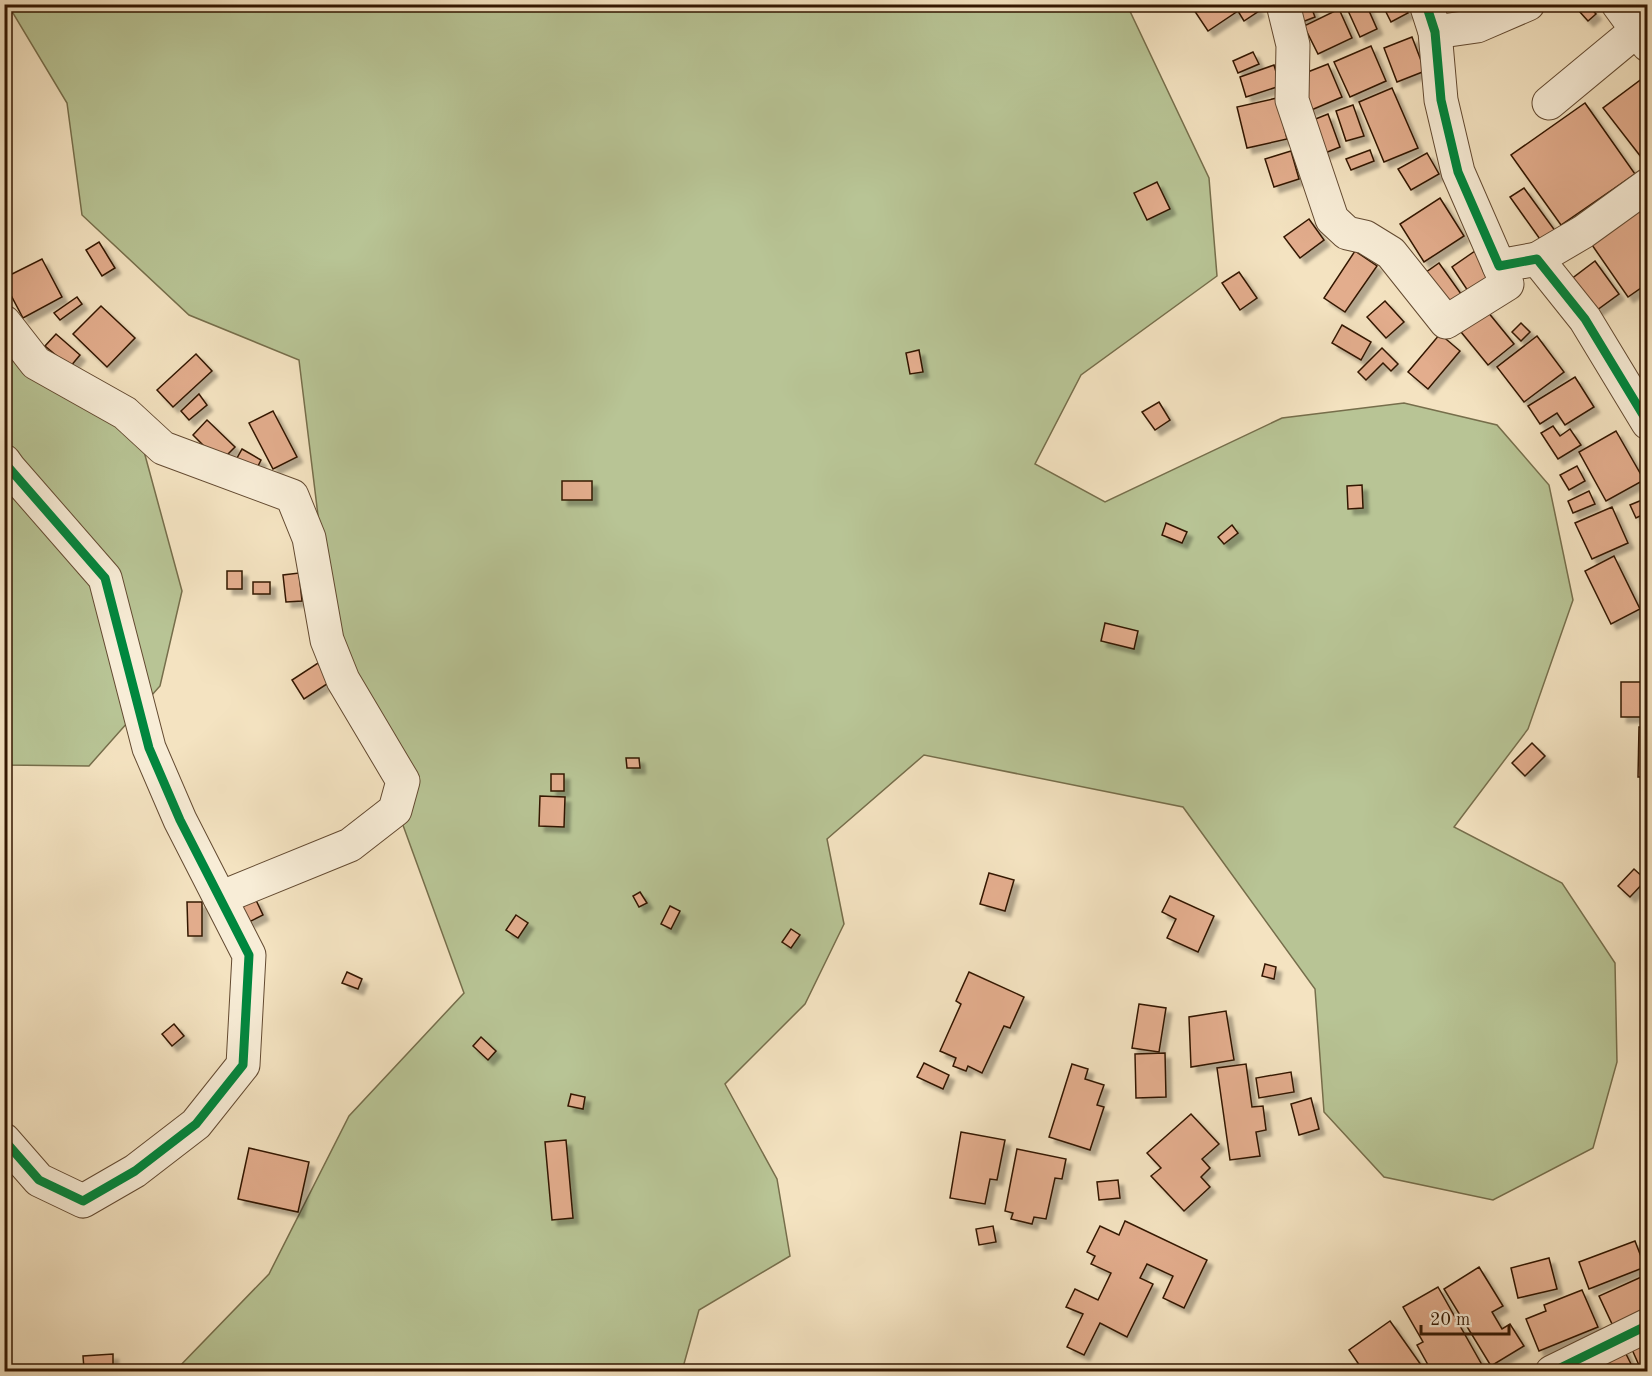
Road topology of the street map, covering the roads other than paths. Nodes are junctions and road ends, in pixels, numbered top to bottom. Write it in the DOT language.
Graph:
graph roads {
  1 [pos="1283,4"];
  2 [pos="1528,4"];
  3 [pos="1617,4"];
  4 [pos="1430,18"];
  5 [pos="1644,32"];
  6 [pos="1550,103"];
  7 [pos="1647,185"];
  8 [pos="1537,259"];
  9 [pos="1499,266"];
  10 [pos="4,322"];
  11 [pos="1647,423"];
  12 [pos="4,461"];
  13 [pos="220,898"];
  14 [pos="4,1140"];
  15 [pos="1647,1325"];
  16 [pos="1552,1371"];
  1 -- 9 [label="street"];
  2 -- 4 [label="street"];
  3 -- 5 [label="street"];
  4 -- 9 [label="street"];
  5 -- 6 [label="street"];
  7 -- 8 [label="street"];
  8 -- 9 [label="street"];
  8 -- 11 [label="street"];
  10 -- 13 [label="street"];
  12 -- 13 [label="street"];
  13 -- 14 [label="street"];
  15 -- 16 [label="street"];
}
